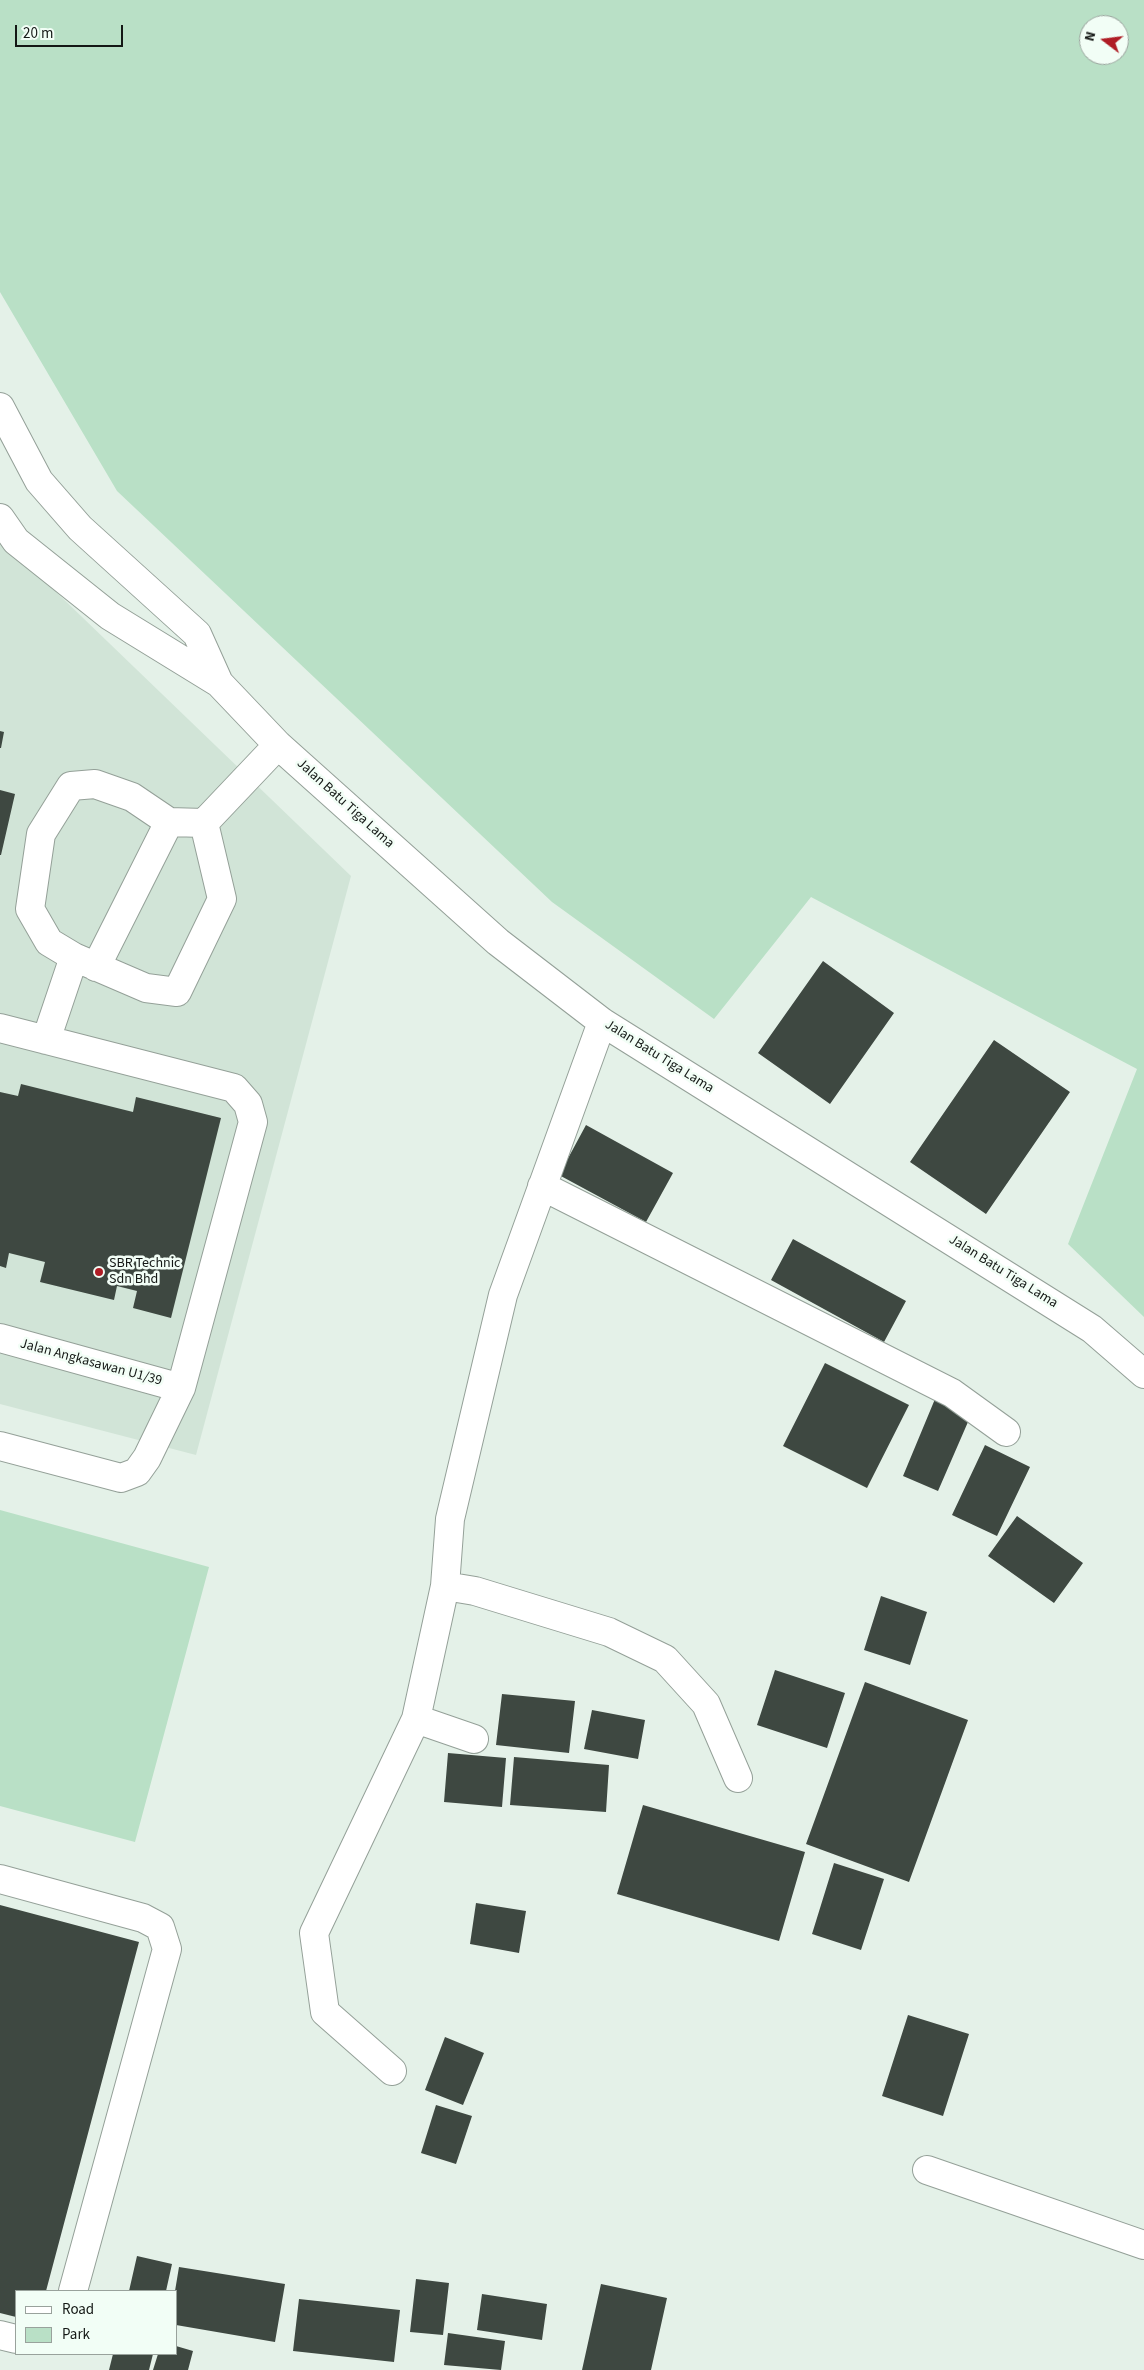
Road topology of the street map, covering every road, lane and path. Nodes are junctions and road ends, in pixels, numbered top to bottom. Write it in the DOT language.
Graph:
graph roads {
  1 [pos="0,407"];
  2 [pos="0,518"];
  3 [pos="219,683"];
  4 [pos="278,745"];
  5 [pos="169,822"];
  6 [pos="204,823"];
  7 [pos="85,962"];
  8 [pos="602,1022"];
  9 [pos="0,1028"];
  10 [pos="46,1040"];
  11 [pos="542,1186"];
  12 [pos="0,1338"];
  13 [pos="1144,1374"];
  14 [pos="181,1388"];
  15 [pos="1006,1432"];
  16 [pos="0,1446"];
  17 [pos="445,1586"];
  18 [pos="416,1719"];
  19 [pos="474,1739"];
  20 [pos="738,1778"];
  21 [pos="0,1879"];
  22 [pos="392,2071"];
  23 [pos="927,2170"];
  24 [pos="1144,2245"];
  25 [pos="73,2290"];
  26 [pos="0,2335"];
  27 [pos="15,2339"];
  1 -- 3 [label="street, Jalan Batu Tiga Lama"];
  2 -- 3 [label="street, Jalan Batu Tiga Lama"];
  3 -- 4 [label="street, Jalan Batu Tiga Lama"];
  4 -- 6 [label="street"];
  4 -- 8 [label="street, Jalan Batu Tiga Lama"];
  5 -- 6 [label="street"];
  5 -- 7 [label="street"];
  5 -- 7 [label="street"];
  6 -- 7 [label="street"];
  7 -- 10 [label="street"];
  8 -- 11 [label="street"];
  8 -- 13 [label="street, Jalan Batu Tiga Lama"];
  9 -- 10 [label="street"];
  10 -- 14 [label="street"];
  11 -- 15 [label="street"];
  11 -- 17 [label="street"];
  12 -- 14 [label="street, Jalan Angkasawan U1/39"];
  14 -- 16 [label="street"];
  17 -- 18 [label="street"];
  17 -- 20 [label="street"];
  18 -- 19 [label="street"];
  18 -- 22 [label="street"];
  21 -- 25 [label="street"];
  23 -- 24 [label="street"];
  26 -- 27 [label="street"];
}
